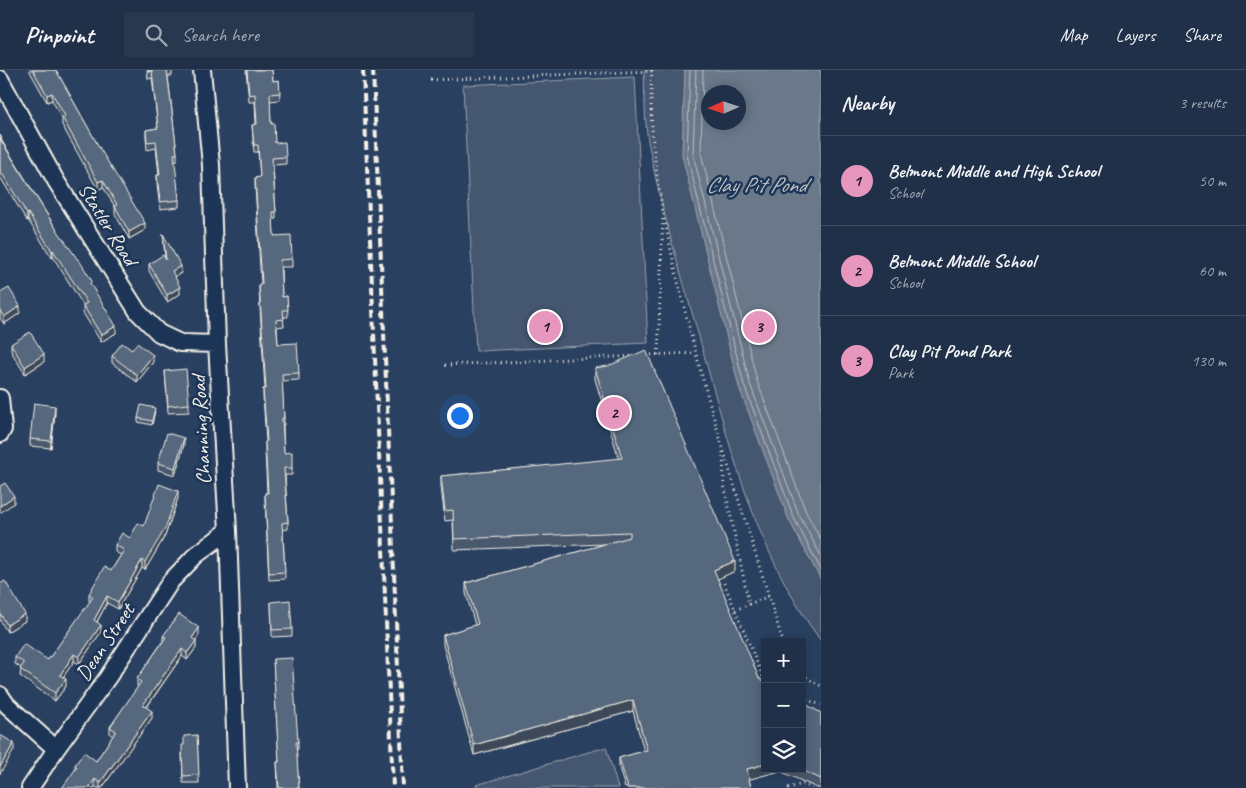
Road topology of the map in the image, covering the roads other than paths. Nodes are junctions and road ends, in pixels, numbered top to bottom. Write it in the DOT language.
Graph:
graph roads {
  1 [pos="202,70"];
  2 [pos="0,79"];
  3 [pos="218,344"];
  4 [pos="0,398"];
  5 [pos="0,434"];
  6 [pos="228,531"];
  7 [pos="0,695"];
  8 [pos="56,748"];
  9 [pos="30,788"];
  10 [pos="237,788"];
  1 -- 3 [label="street, Channing Road"];
  2 -- 3 [label="street, Statler Road"];
  3 -- 6 [label="street, Channing Road"];
  4 -- 5 [label="street"];
  6 -- 8 [label="street, Dean Street"];
  6 -- 10 [label="street, Channing Road"];
  7 -- 8 [label="street"];
  8 -- 9 [label="street, Dean Street"];
}
